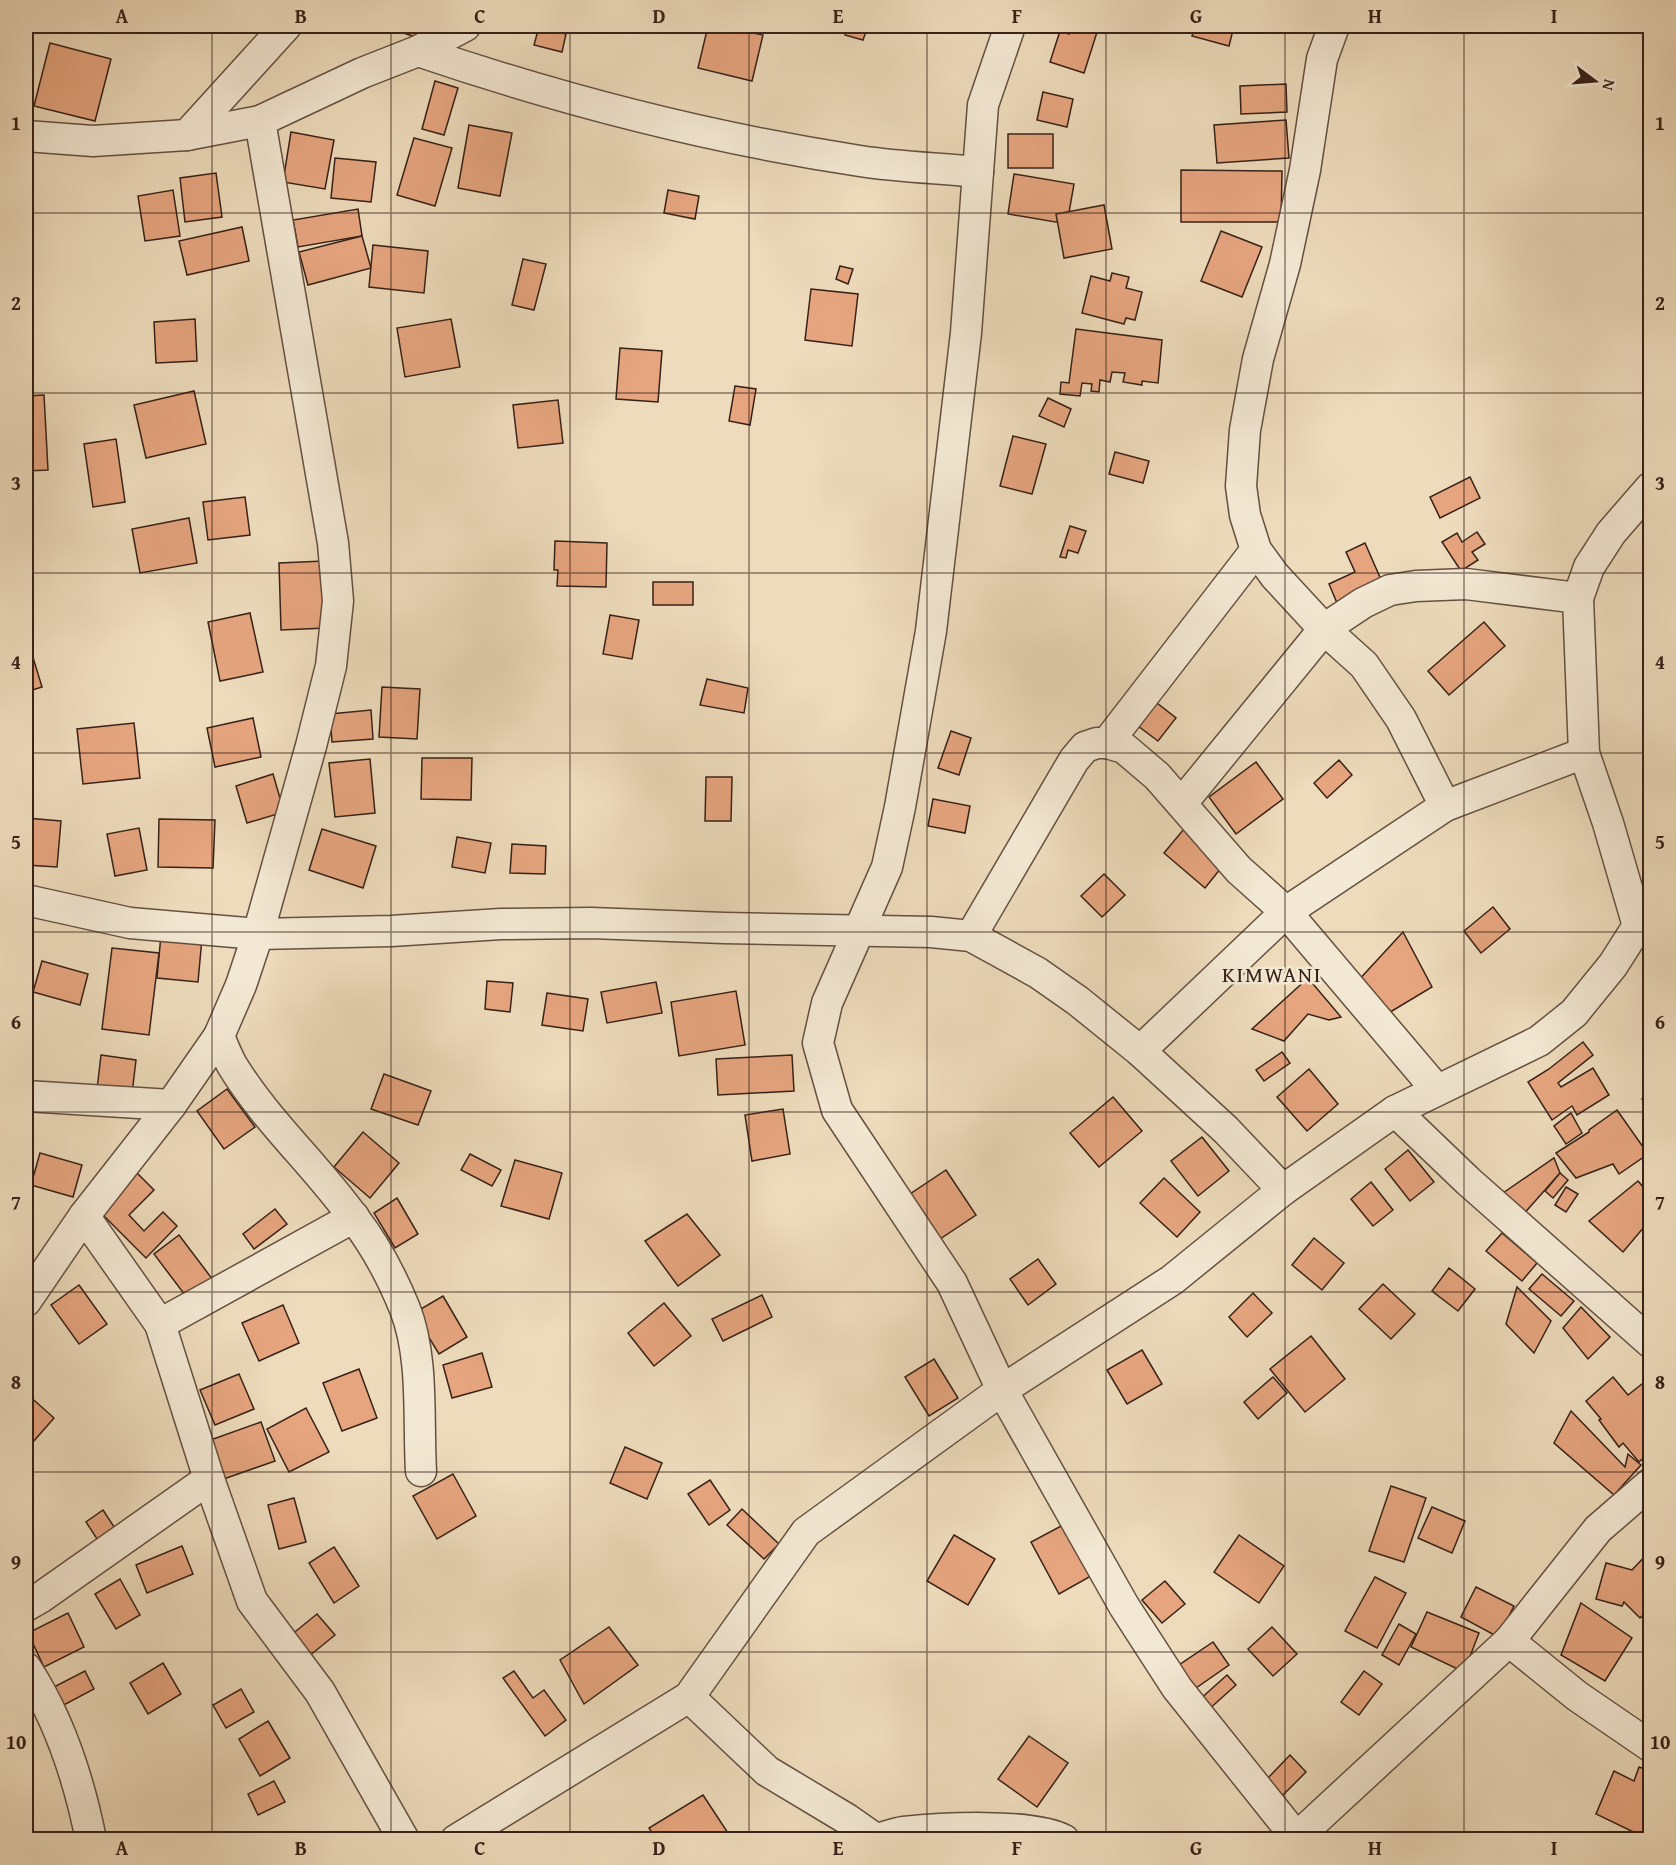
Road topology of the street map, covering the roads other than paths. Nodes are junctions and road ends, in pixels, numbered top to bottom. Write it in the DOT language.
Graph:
graph roads {
  1 [pos="286,26"];
  2 [pos="465,26"];
  3 [pos="1010,26"];
  4 [pos="1334,26"];
  5 [pos="418,51"];
  6 [pos="260,121"];
  7 [pos="188,135"];
  8 [pos="26,136"];
  9 [pos="978,172"];
  10 [pos="1650,488"];
  11 [pos="1256,550"];
  12 [pos="1578,598"];
  13 [pos="1324,629"];
  14 [pos="1107,743"];
  15 [pos="1584,753"];
  16 [pos="1182,803"];
  17 [pos="1445,806"];
  18 [pos="26,900"];
  19 [pos="1286,912"];
  20 [pos="1644,917"];
  21 [pos="858,931"];
  22 [pos="258,934"];
  23 [pos="972,936"];
  24 [pos="219,1036"];
  25 [pos="1140,1051"];
  26 [pos="1437,1089"];
  27 [pos="26,1096"];
  28 [pos="171,1105"];
  29 [pos="1395,1111"];
  30 [pos="1283,1190"];
  31 [pos="84,1216"];
  32 [pos="354,1217"];
  33 [pos="26,1301"];
  34 [pos="160,1324"];
  35 [pos="1650,1342"];
  36 [pos="1002,1390"];
  37 [pos="421,1471"];
  38 [pos="209,1479"];
  39 [pos="1650,1484"];
  40 [pos="26,1606"];
  41 [pos="1509,1641"];
  42 [pos="26,1668"];
  43 [pos="689,1698"];
  44 [pos="1650,1746"];
  45 [pos="1295,1838"];
  46 [pos="91,1839"];
  47 [pos="404,1839"];
  48 [pos="456,1839"];
  49 [pos="877,1839"];
  50 [pos="1064,1839"];
  1 -- 7 [label="street"];
  2 -- 5 [label="street"];
  3 -- 9 [label="street"];
  4 -- 11 [label="street"];
  5 -- 6 [label="street"];
  5 -- 9 [label="street"];
  6 -- 7 [label="street"];
  6 -- 22 [label="street"];
  7 -- 8 [label="street"];
  9 -- 21 [label="street"];
  10 -- 12 [label="street"];
  11 -- 13 [label="street"];
  11 -- 14 [label="street"];
  12 -- 13 [label="street"];
  12 -- 15 [label="street"];
  13 -- 16 [label="street"];
  13 -- 17 [label="street"];
  14 -- 16 [label="street"];
  14 -- 23 [label="street"];
  15 -- 17 [label="street"];
  15 -- 20 [label="street"];
  16 -- 19 [label="street"];
  17 -- 19 [label="street"];
  18 -- 22 [label="street"];
  19 -- 25 [label="street"];
  19 -- 26 [label="street"];
  20 -- 26 [label="street"];
  21 -- 22 [label="street"];
  21 -- 23 [label="street"];
  21 -- 36 [label="street"];
  22 -- 24 [label="street"];
  23 -- 25 [label="street"];
  24 -- 28 [label="street"];
  24 -- 32 [label="street"];
  25 -- 30 [label="street"];
  26 -- 29 [label="street"];
  27 -- 28 [label="street"];
  28 -- 31 [label="street"];
  29 -- 30 [label="street"];
  29 -- 35 [label="street"];
  30 -- 36 [label="street"];
  31 -- 33 [label="street"];
  31 -- 34 [label="street"];
  32 -- 34 [label="street"];
  32 -- 37 [label="street"];
  34 -- 38 [label="street"];
  36 -- 43 [label="street"];
  36 -- 45 [label="street"];
  38 -- 40 [label="street"];
  38 -- 47 [label="street"];
  39 -- 41 [label="street"];
  41 -- 44 [label="street"];
  41 -- 45 [label="street"];
  42 -- 46 [label="street"];
  43 -- 48 [label="street"];
  43 -- 49 [label="street"];
  49 -- 50 [label="street"];
}
